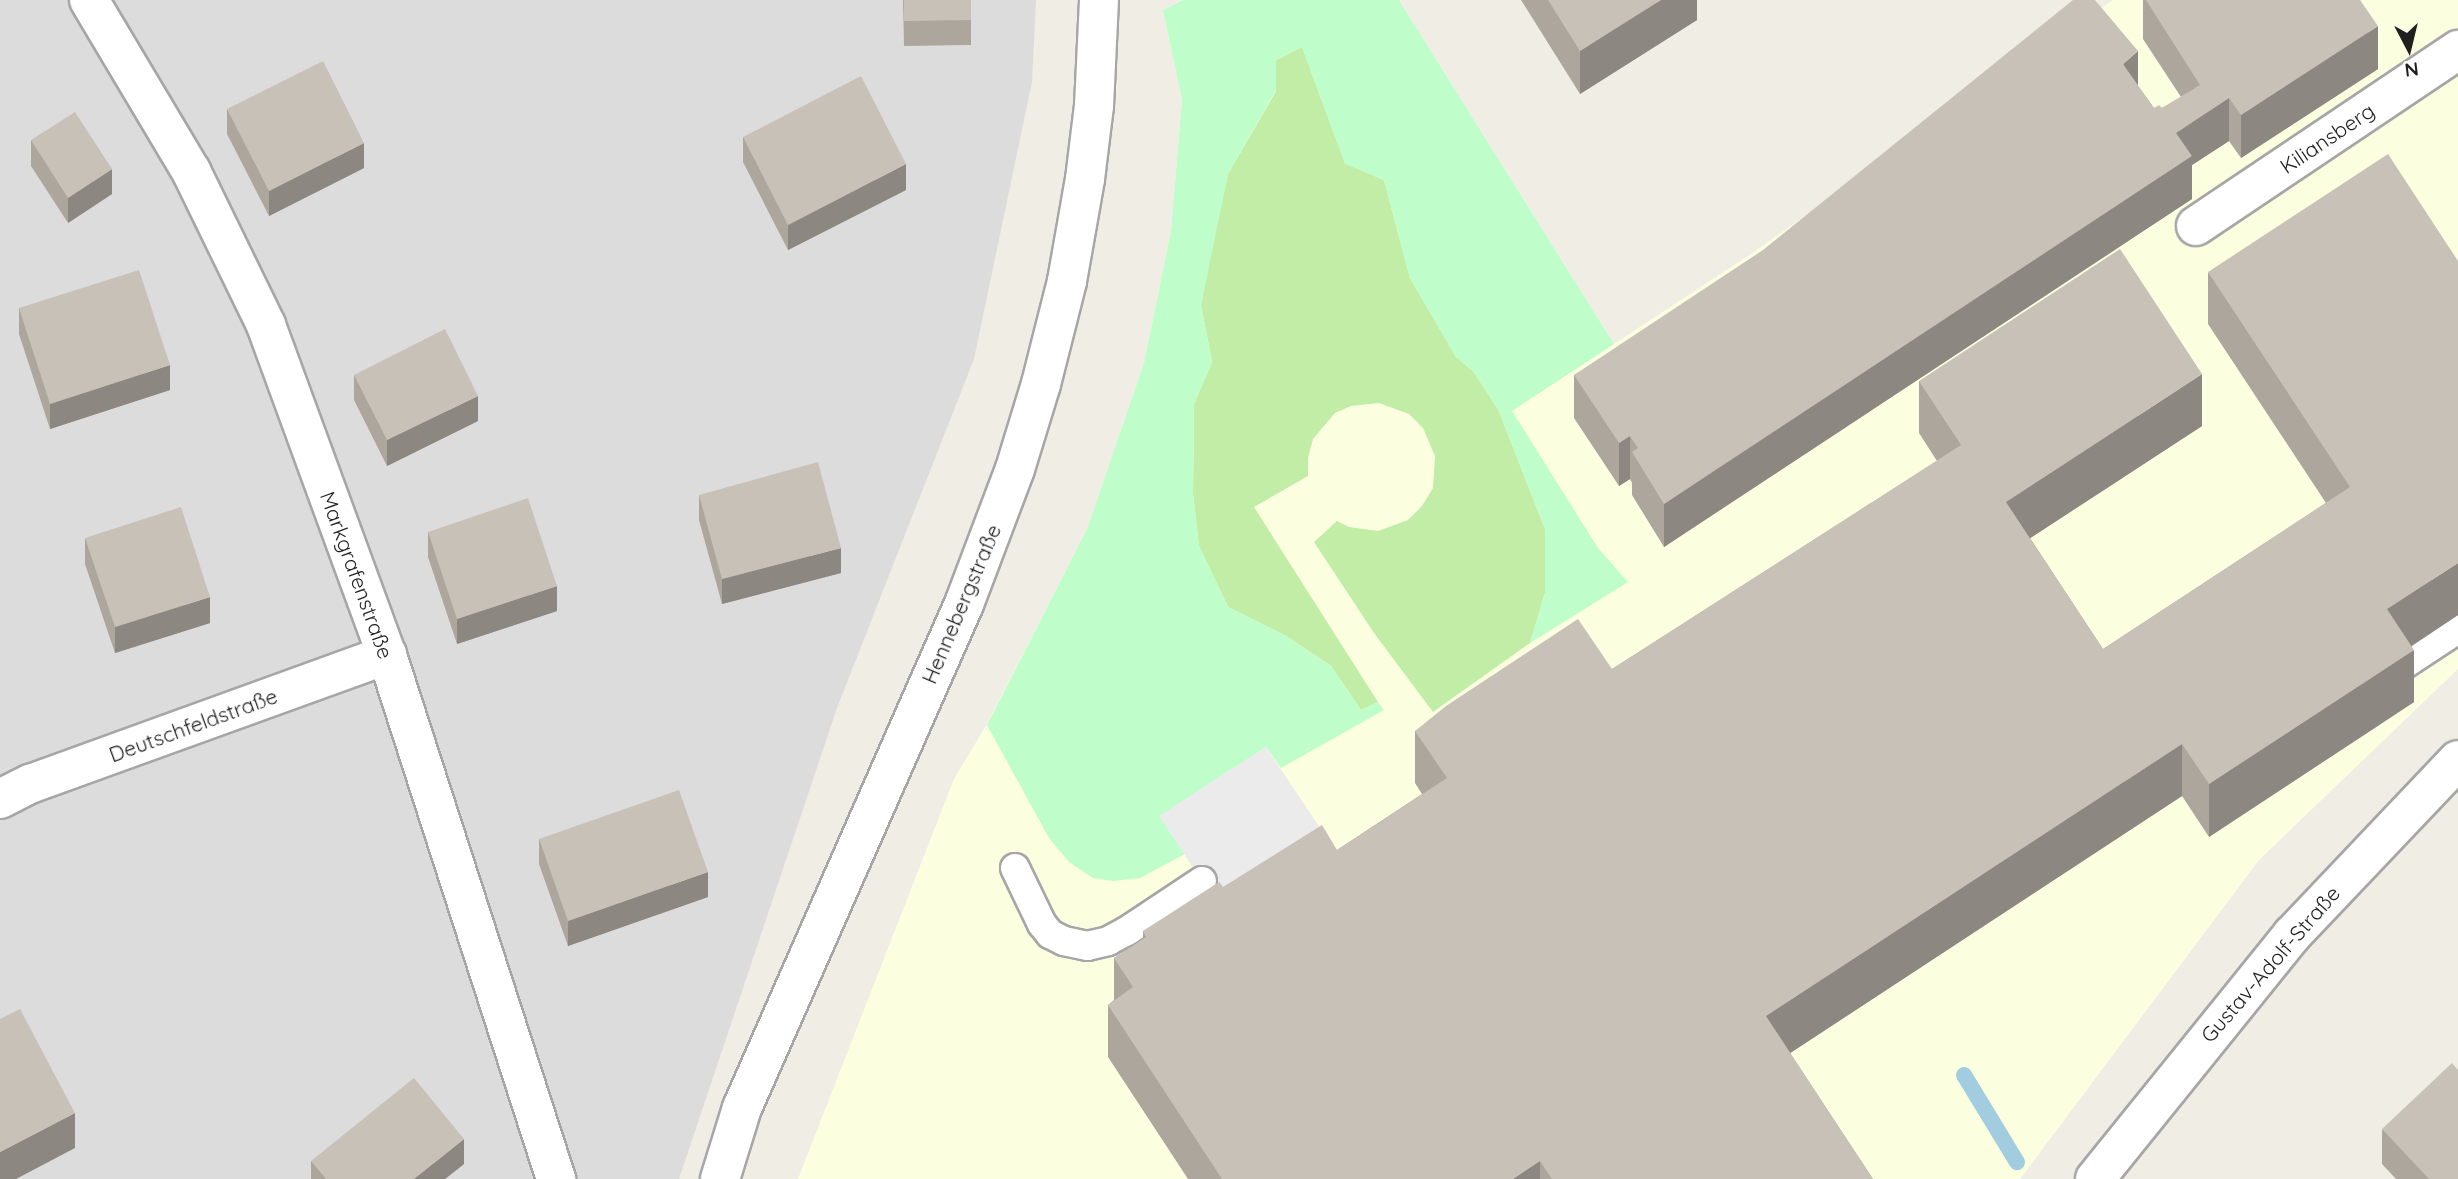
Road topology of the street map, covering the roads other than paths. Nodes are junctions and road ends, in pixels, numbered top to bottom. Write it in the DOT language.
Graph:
graph roads {
  1 [pos="89,0"];
  2 [pos="1099,0"];
  3 [pos="2458,50"];
  4 [pos="2196,226"];
  5 [pos="2458,629"];
  6 [pos="387,655"];
  7 [pos="2394,671"];
  8 [pos="2458,760"];
  9 [pos="0,800"];
  10 [pos="1015,868"];
  11 [pos="1202,881"];
  12 [pos="556,1179"];
  13 [pos="720,1179"];
  14 [pos="2095,1179"];
  1 -- 6 [label="street, Markgrafenstraße"];
  2 -- 13 [label="street, Hennebergstraße"];
  3 -- 4 [label="street, Kiliansberg"];
  5 -- 7 [label="lane"];
  6 -- 9 [label="street, Deutschfeldstraße"];
  6 -- 12 [label="street, Markgrafenstraße"];
  8 -- 14 [label="street, Gustav-Adolf-Straße"];
  10 -- 11 [label="lane"];
}
